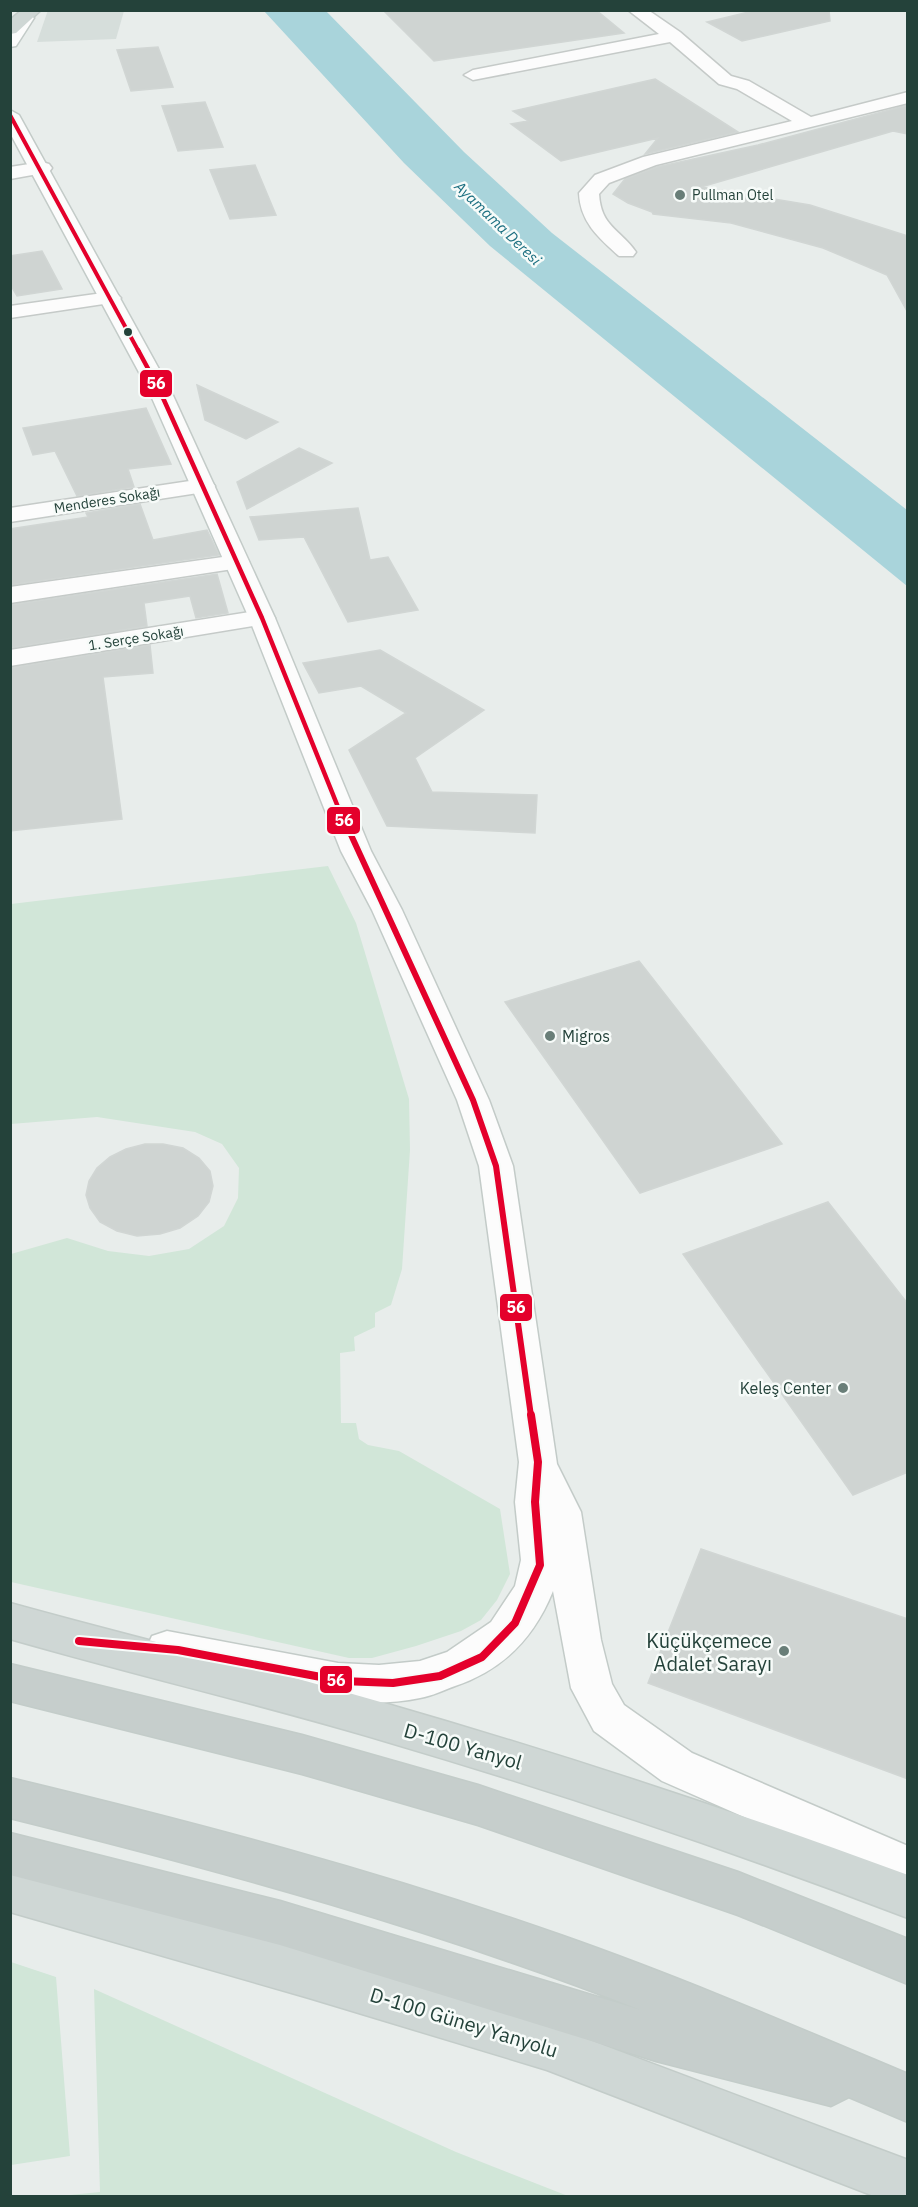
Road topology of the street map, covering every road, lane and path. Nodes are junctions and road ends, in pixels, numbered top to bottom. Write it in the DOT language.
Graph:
graph roads {
  1 [pos="636,10"];
  2 [pos="30,14"];
  3 [pos="10,29"];
  4 [pos="674,36"];
  5 [pos="10,42"];
  6 [pos="473,75"];
  7 [pos="908,97"];
  8 [pos="12,122"];
  9 [pos="808,123"];
  10 [pos="42,168"];
  11 [pos="10,173"];
  12 [pos="626,252"];
  13 [pos="110,298"];
  14 [pos="10,312"];
  15 [pos="203,486"];
  16 [pos="10,515"];
  17 [pos="237,562"];
  18 [pos="10,595"];
  19 [pos="262,618"];
  20 [pos="10,658"];
  21 [pos="537,1462"];
  22 [pos="10,1621"];
  23 [pos="79,1641"];
  24 [pos="20,1682"];
  25 [pos="10,1798"];
  26 [pos="10,1854"];
  27 [pos="908,1868"];
  28 [pos="10,1891"];
  29 [pos="908,1897"];
  30 [pos="908,1962"];
  31 [pos="905,2097"];
  32 [pos="908,2185"];
  1 -- 4 [label="main road"];
  2 -- 3 [label="main road"];
  2 -- 5 [label="main road"];
  4 -- 6 [label="main road"];
  4 -- 9 [label="main road"];
  7 -- 9 [label="main road"];
  8 -- 10 [label="main road"];
  9 -- 12 [label="main road"];
  10 -- 11 [label="main road"];
  10 -- 13 [label="main road"];
  13 -- 14 [label="main road"];
  13 -- 15 [label="main road"];
  15 -- 16 [label="main road, Menderes Sokağı"];
  15 -- 17 [label="main road"];
  17 -- 18 [label="main road"];
  17 -- 19 [label="main road"];
  19 -- 20 [label="main road, 1. Serçe Sokağı"];
  19 -- 21 [label="main road"];
  21 -- 23 [label="main road"];
  21 -- 27 [label="main road"];
  22 -- 23 [label="main road, D-100 Yanyol"];
  23 -- 29 [label="main road, D-100 Yanyol"];
  24 -- 30 [label="highway"];
  25 -- 31 [label="highway"];
  26 -- 31 [label="highway"];
  28 -- 32 [label="main road, D-100 Güney Yanyolu"];
}
